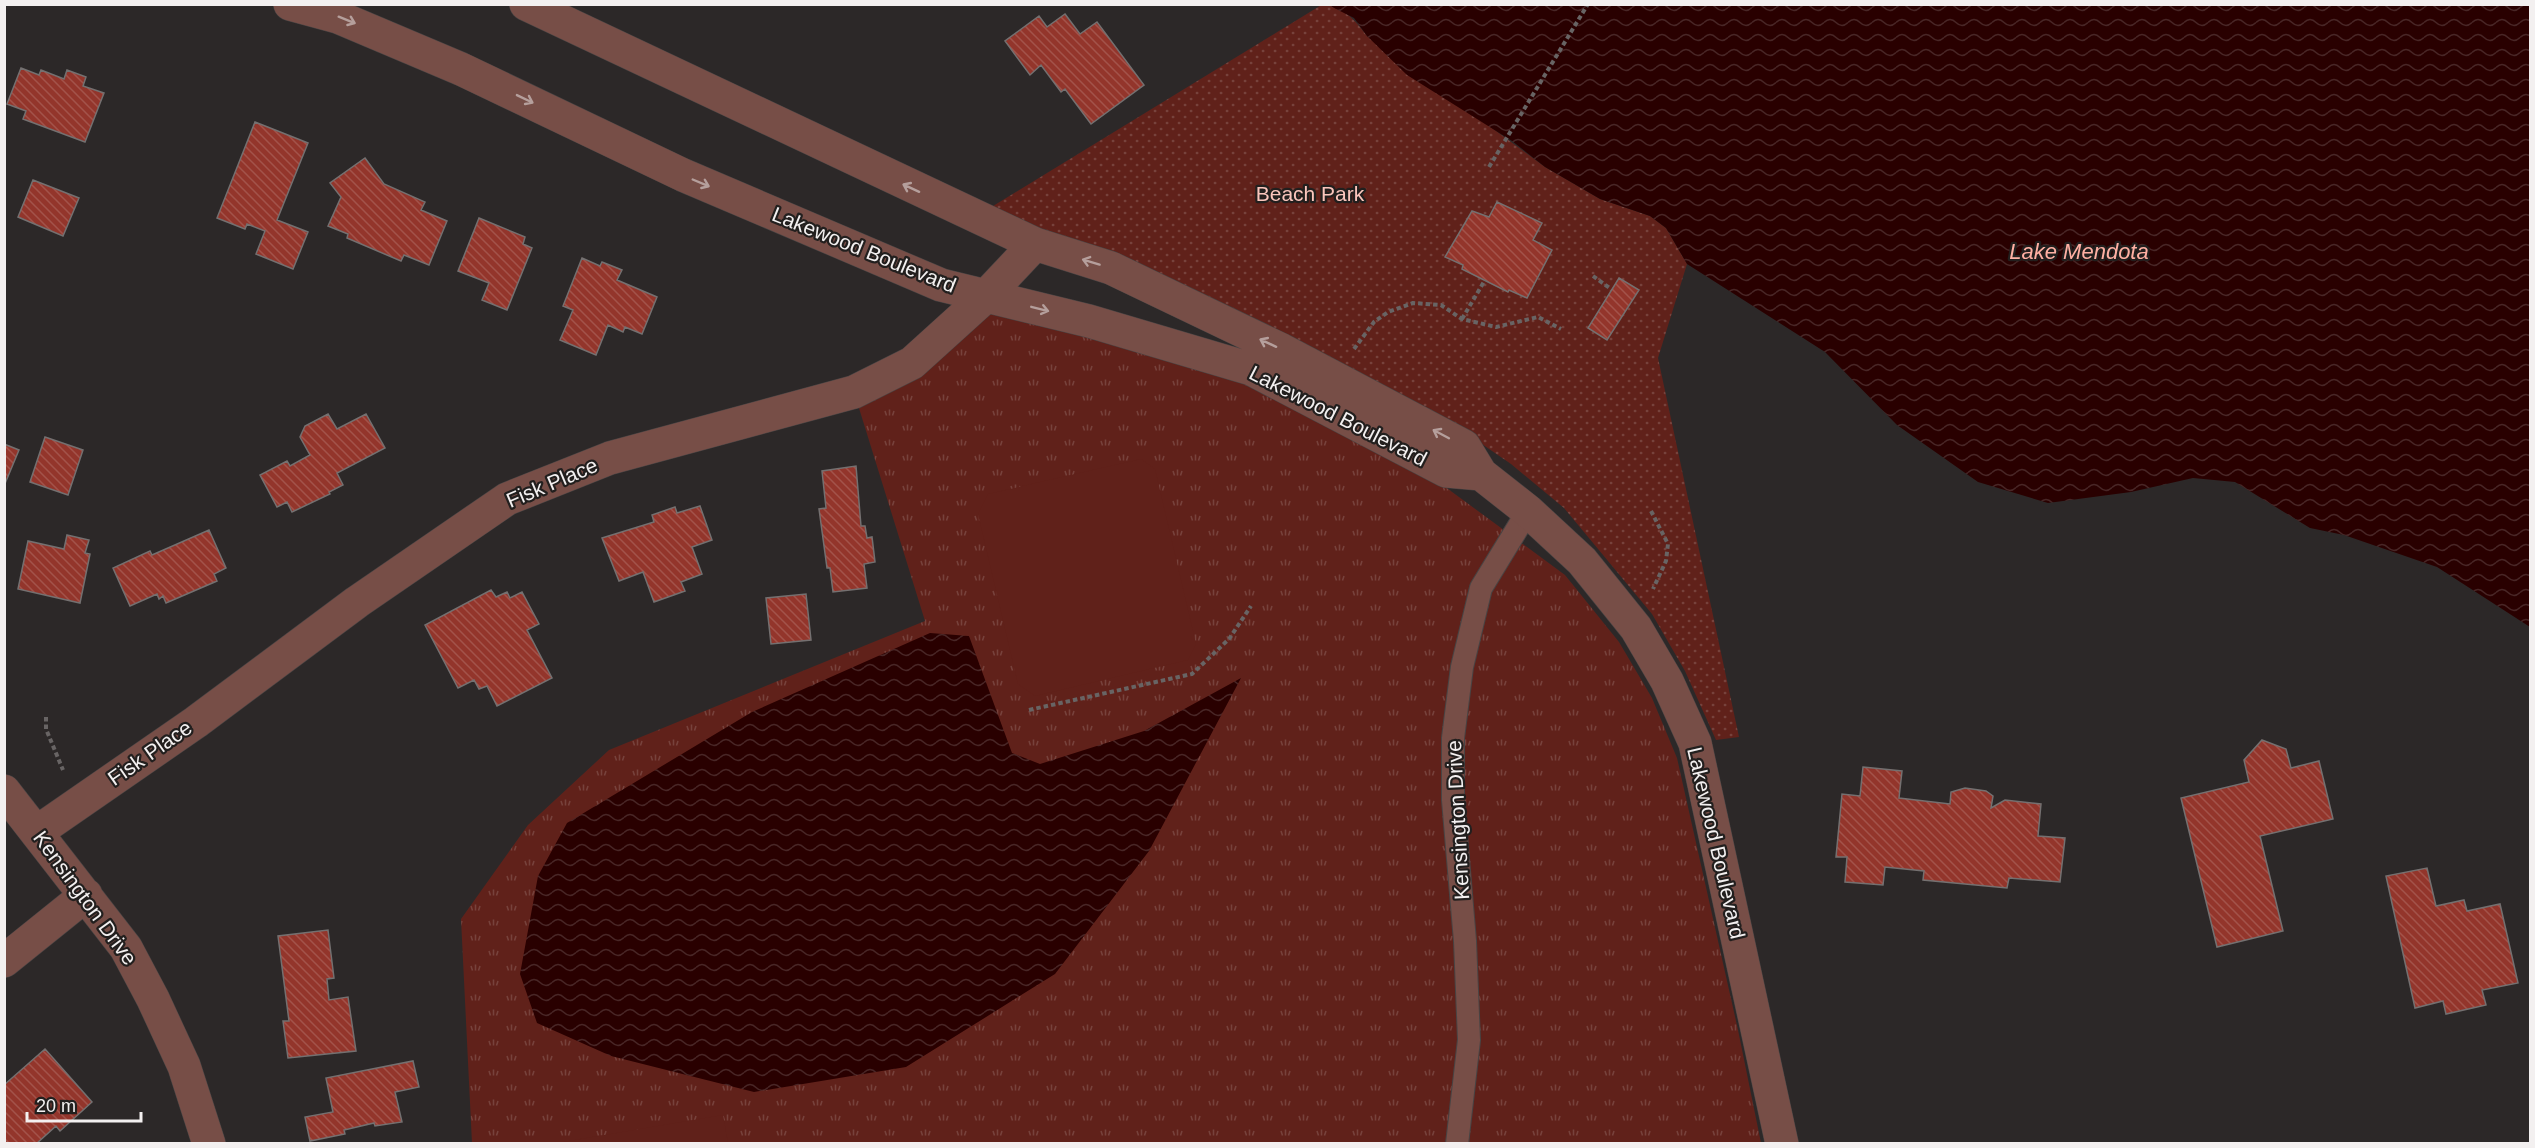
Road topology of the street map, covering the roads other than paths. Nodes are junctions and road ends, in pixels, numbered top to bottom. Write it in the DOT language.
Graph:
graph roads {
  1 [pos="290,4"];
  2 [pos="525,4"];
  3 [pos="1035,244"];
  4 [pos="986,296"];
  5 [pos="1481,474"];
  6 [pos="1528,511"];
  7 [pos="4,791"];
  8 [pos="37,832"];
  9 [pos="86,895"];
  10 [pos="4,961"];
  11 [pos="208,1143"];
  12 [pos="1457,1143"];
  13 [pos="1782,1143"];
  1 -- 4 [label="street, Lakewood Boulevard, one-way"];
  3 -- 2 [label="street, Lakewood Boulevard, one-way"];
  3 -- 4 [label="street, Fisk Place"];
  5 -- 3 [label="street, Lakewood Boulevard, one-way"];
  4 -- 5 [label="street, Lakewood Boulevard, one-way"];
  4 -- 8 [label="street, Fisk Place"];
  5 -- 6 [label="street, Lakewood Boulevard"];
  6 -- 12 [label="lane, Kensington Drive"];
  6 -- 13 [label="street, Lakewood Boulevard"];
  7 -- 8 [label="street, Kensington Drive"];
  8 -- 9 [label="street, Kensington Drive"];
  9 -- 10 [label="street"];
  9 -- 11 [label="street, Kensington Drive"];
}
